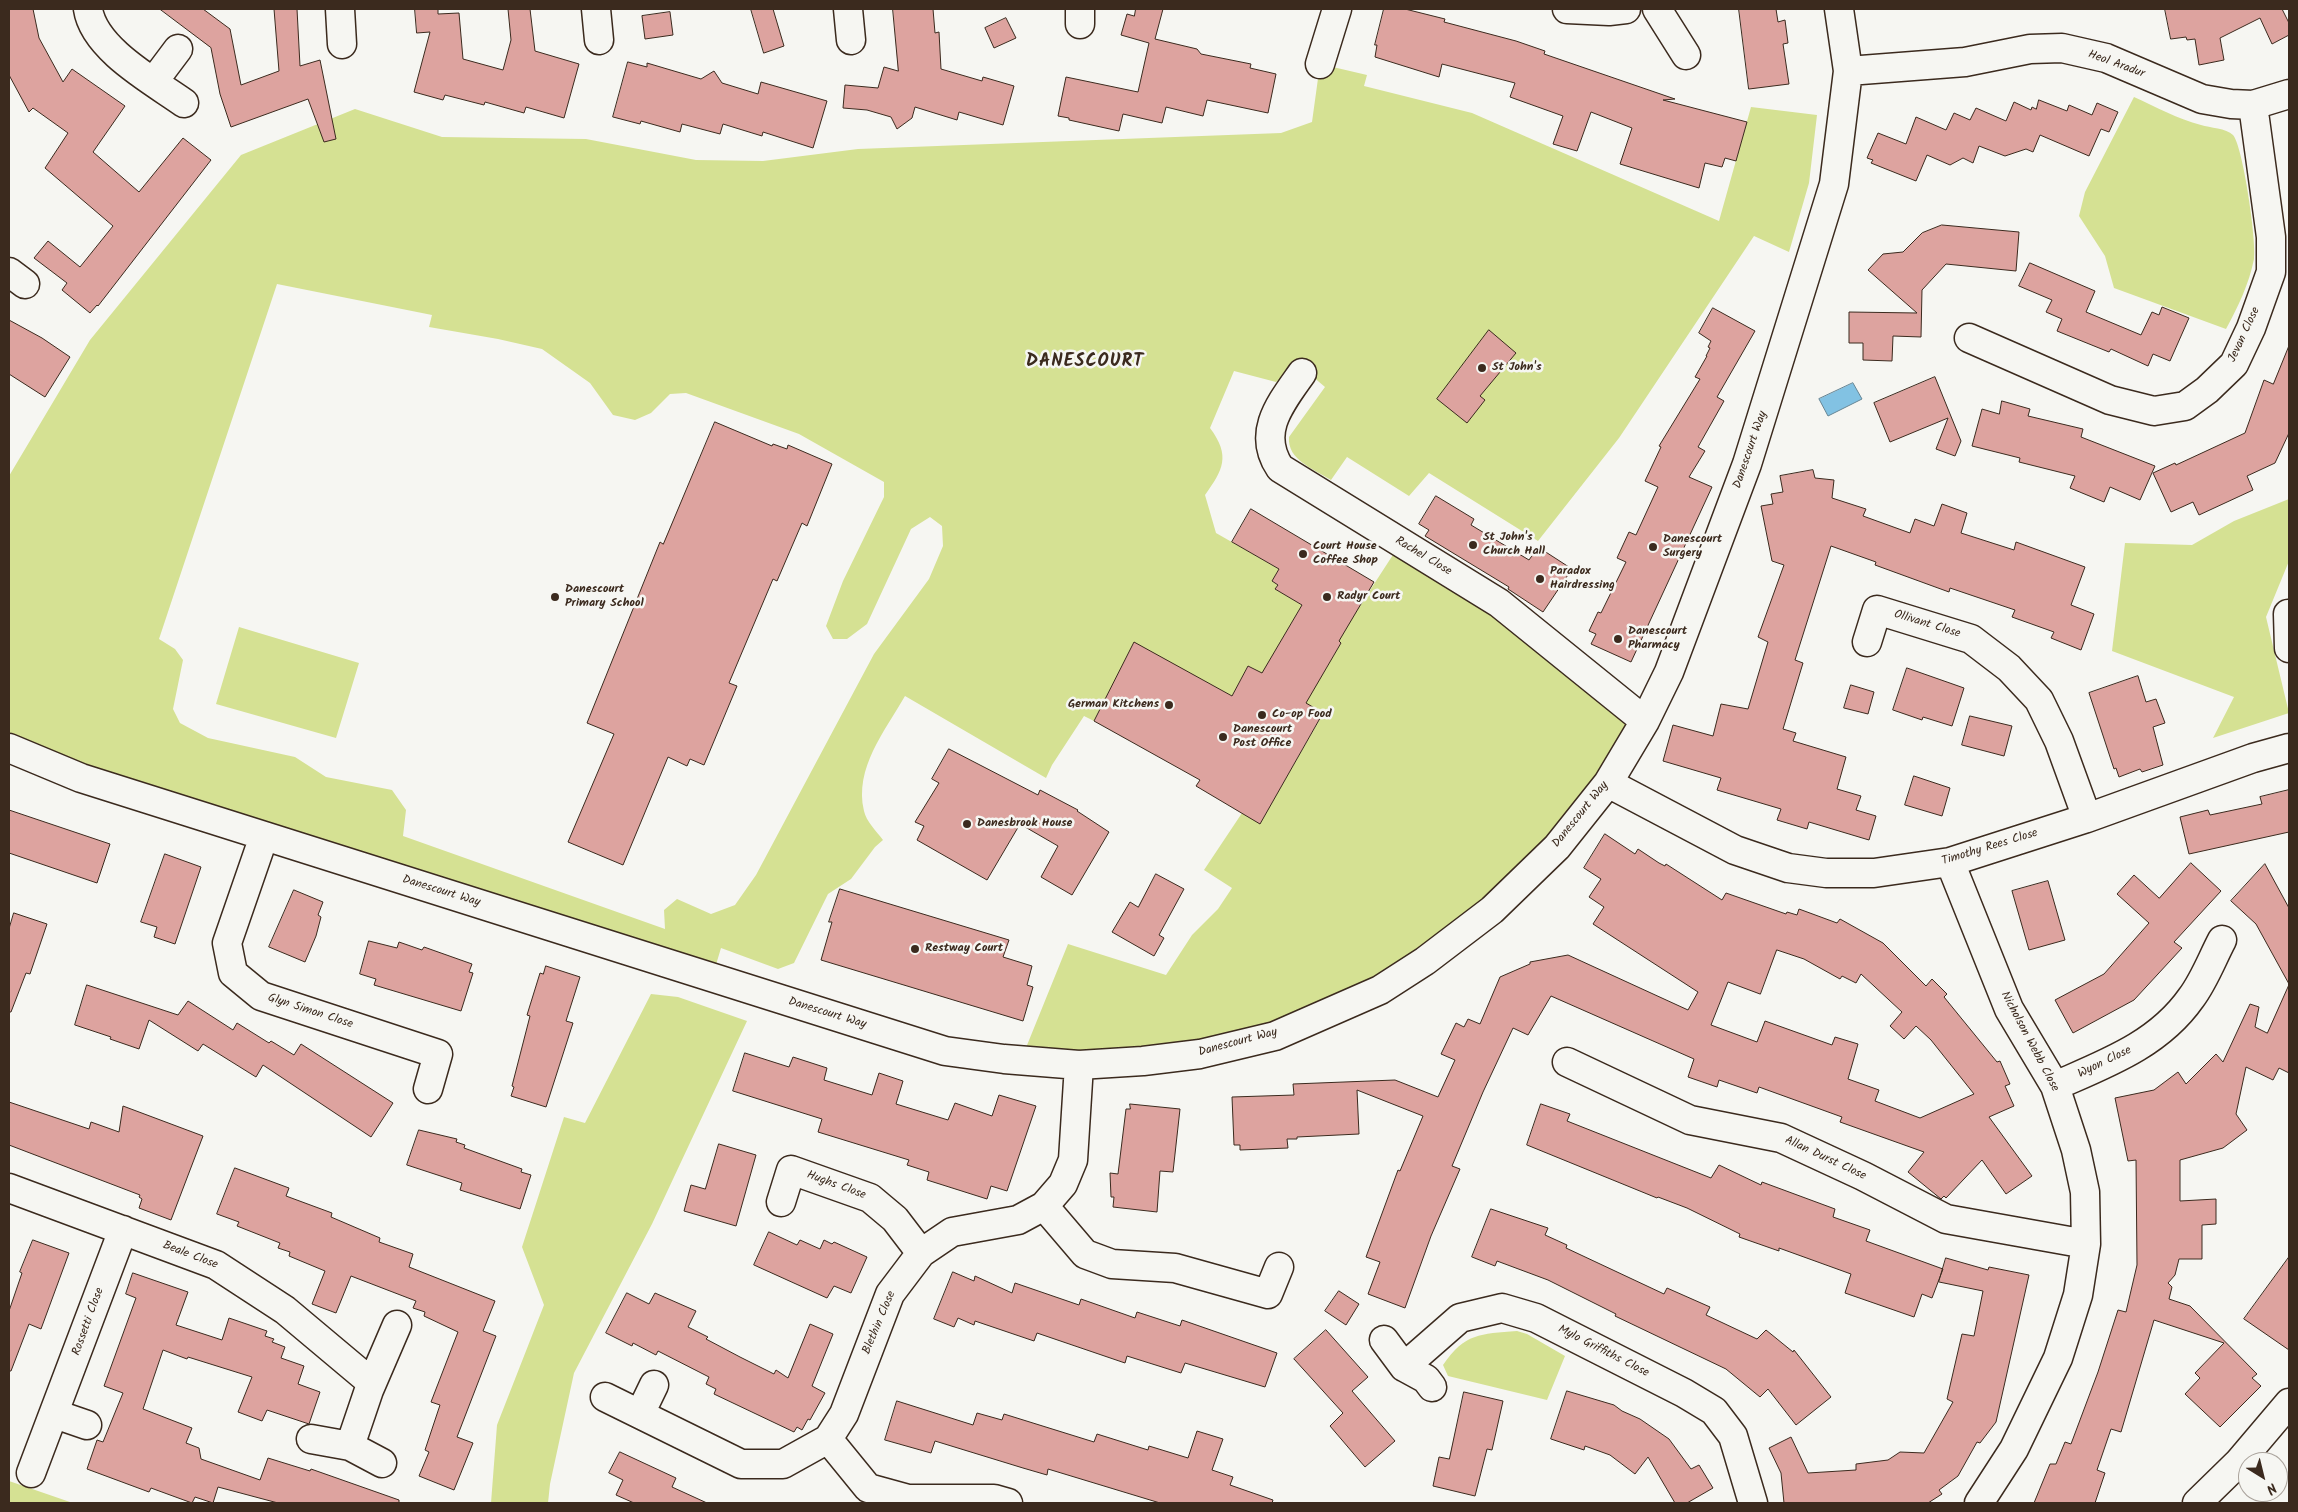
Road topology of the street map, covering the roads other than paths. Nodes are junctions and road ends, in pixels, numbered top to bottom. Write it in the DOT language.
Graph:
graph roads {
  1 [pos="88,9"];
  2 [pos="340,9"];
  3 [pos="596,9"];
  4 [pos="848,9"];
  5 [pos="1337,9"];
  6 [pos="1567,9"];
  7 [pos="1626,9"];
  8 [pos="1657,9"];
  9 [pos="1839,9"];
  10 [pos="599,40"];
  11 [pos="851,40"];
  12 [pos="342,44"];
  13 [pos="178,49"];
  14 [pos="1686,55"];
  15 [pos="1320,64"];
  16 [pos="1848,71"];
  17 [pos="154,82"];
  18 [pos="2289,94"];
  19 [pos="184,103"];
  20 [pos="2253,105"];
  21 [pos="1969,338"];
  22 [pos="1302,373"];
  23 [pos="2288,614"];
  24 [pos="1867,642"];
  25 [pos="2289,648"];
  26 [pos="1645,721"];
  27 [pos="9,748"];
  28 [pos="2289,748"];
  29 [pos="1608,784"];
  30 [pos="2087,818"];
  31 [pos="264,836"];
  32 [pos="1950,862"];
  33 [pos="2222,940"];
  34 [pos="1567,1062"];
  35 [pos="1079,1065"];
  36 [pos="2055,1086"];
  37 [pos="428,1089"];
  38 [pos="9,1188"];
  39 [pos="781,1202"];
  40 [pos="1044,1206"];
  41 [pos="123,1230"];
  42 [pos="2086,1244"];
  43 [pos="921,1253"];
  44 [pos="1279,1267"];
  45 [pos="397,1325"];
  46 [pos="1384,1340"];
  47 [pos="1404,1367"];
  48 [pos="372,1383"];
  49 [pos="654,1385"];
  50 [pos="1432,1387"];
  51 [pos="605,1397"];
  52 [pos="2289,1403"];
  53 [pos="55,1414"];
  54 [pos="640,1414"];
  55 [pos="87,1424"];
  56 [pos="311,1439"];
  57 [pos="828,1439"];
  58 [pos="350,1446"];
  59 [pos="382,1463"];
  60 [pos="31,1473"];
  61 [pos="1008,1503"];
  62 [pos="1753,1503"];
  63 [pos="1979,1503"];
  64 [pos="2197,1503"];
  1 -- 17 [label="street"];
  2 -- 12 [label="street"];
  3 -- 10 [label="street"];
  4 -- 11 [label="street"];
  5 -- 15 [label="street"];
  6 -- 7 [label="street"];
  8 -- 14 [label="street"];
  9 -- 16 [label="street, Danescourt Way"];
  13 -- 17 [label="street"];
  16 -- 20 [label="street, Heol Aradur"];
  16 -- 26 [label="street, Danescourt Way"];
  17 -- 19 [label="street"];
  18 -- 20 [label="street, Heol Aradur"];
  20 -- 21 [label="street, Jevan Close"];
  22 -- 26 [label="street, Rachel Close"];
  23 -- 25 [label="street"];
  24 -- 30 [label="street, Ollivant Close"];
  26 -- 29 [label="street, Danescourt Way"];
  27 -- 31 [label="street, Danescourt Way"];
  28 -- 30 [label="street, Timothy Rees Close"];
  29 -- 32 [label="street, Timothy Rees Close"];
  29 -- 35 [label="street, Danescourt Way"];
  30 -- 32 [label="street, Timothy Rees Close"];
  31 -- 35 [label="street, Danescourt Way"];
  31 -- 37 [label="street, Glyn Simon Close"];
  32 -- 36 [label="street, Nicholson Webb Close"];
  33 -- 36 [label="street, Wyon Close"];
  34 -- 42 [label="street, Allan Durst Close"];
  35 -- 40 [label="street, Blethin Close"];
  36 -- 42 [label="street, Nicholson Webb Close"];
  38 -- 41 [label="street, Beale Close"];
  39 -- 43 [label="street, Hughs Close"];
  40 -- 43 [label="street, Blethin Close"];
  40 -- 44 [label="street"];
  41 -- 48 [label="street, Beale Close"];
  41 -- 53 [label="street, Rossetti Close"];
  42 -- 63 [label="street, Nicholson Webb Close"];
  43 -- 57 [label="street, Blethin Close"];
  45 -- 48 [label="street"];
  46 -- 47 [label="street"];
  47 -- 50 [label="street"];
  47 -- 62 [label="street, Mylo Griffiths Close"];
  48 -- 58 [label="street"];
  49 -- 54 [label="street"];
  51 -- 54 [label="street, Blethin Close"];
  52 -- 64 [label="street"];
  53 -- 55 [label="street"];
  53 -- 60 [label="street, Rossetti Close"];
  54 -- 57 [label="street, Blethin Close"];
  56 -- 58 [label="street"];
  57 -- 61 [label="street"];
  58 -- 59 [label="street"];
}
